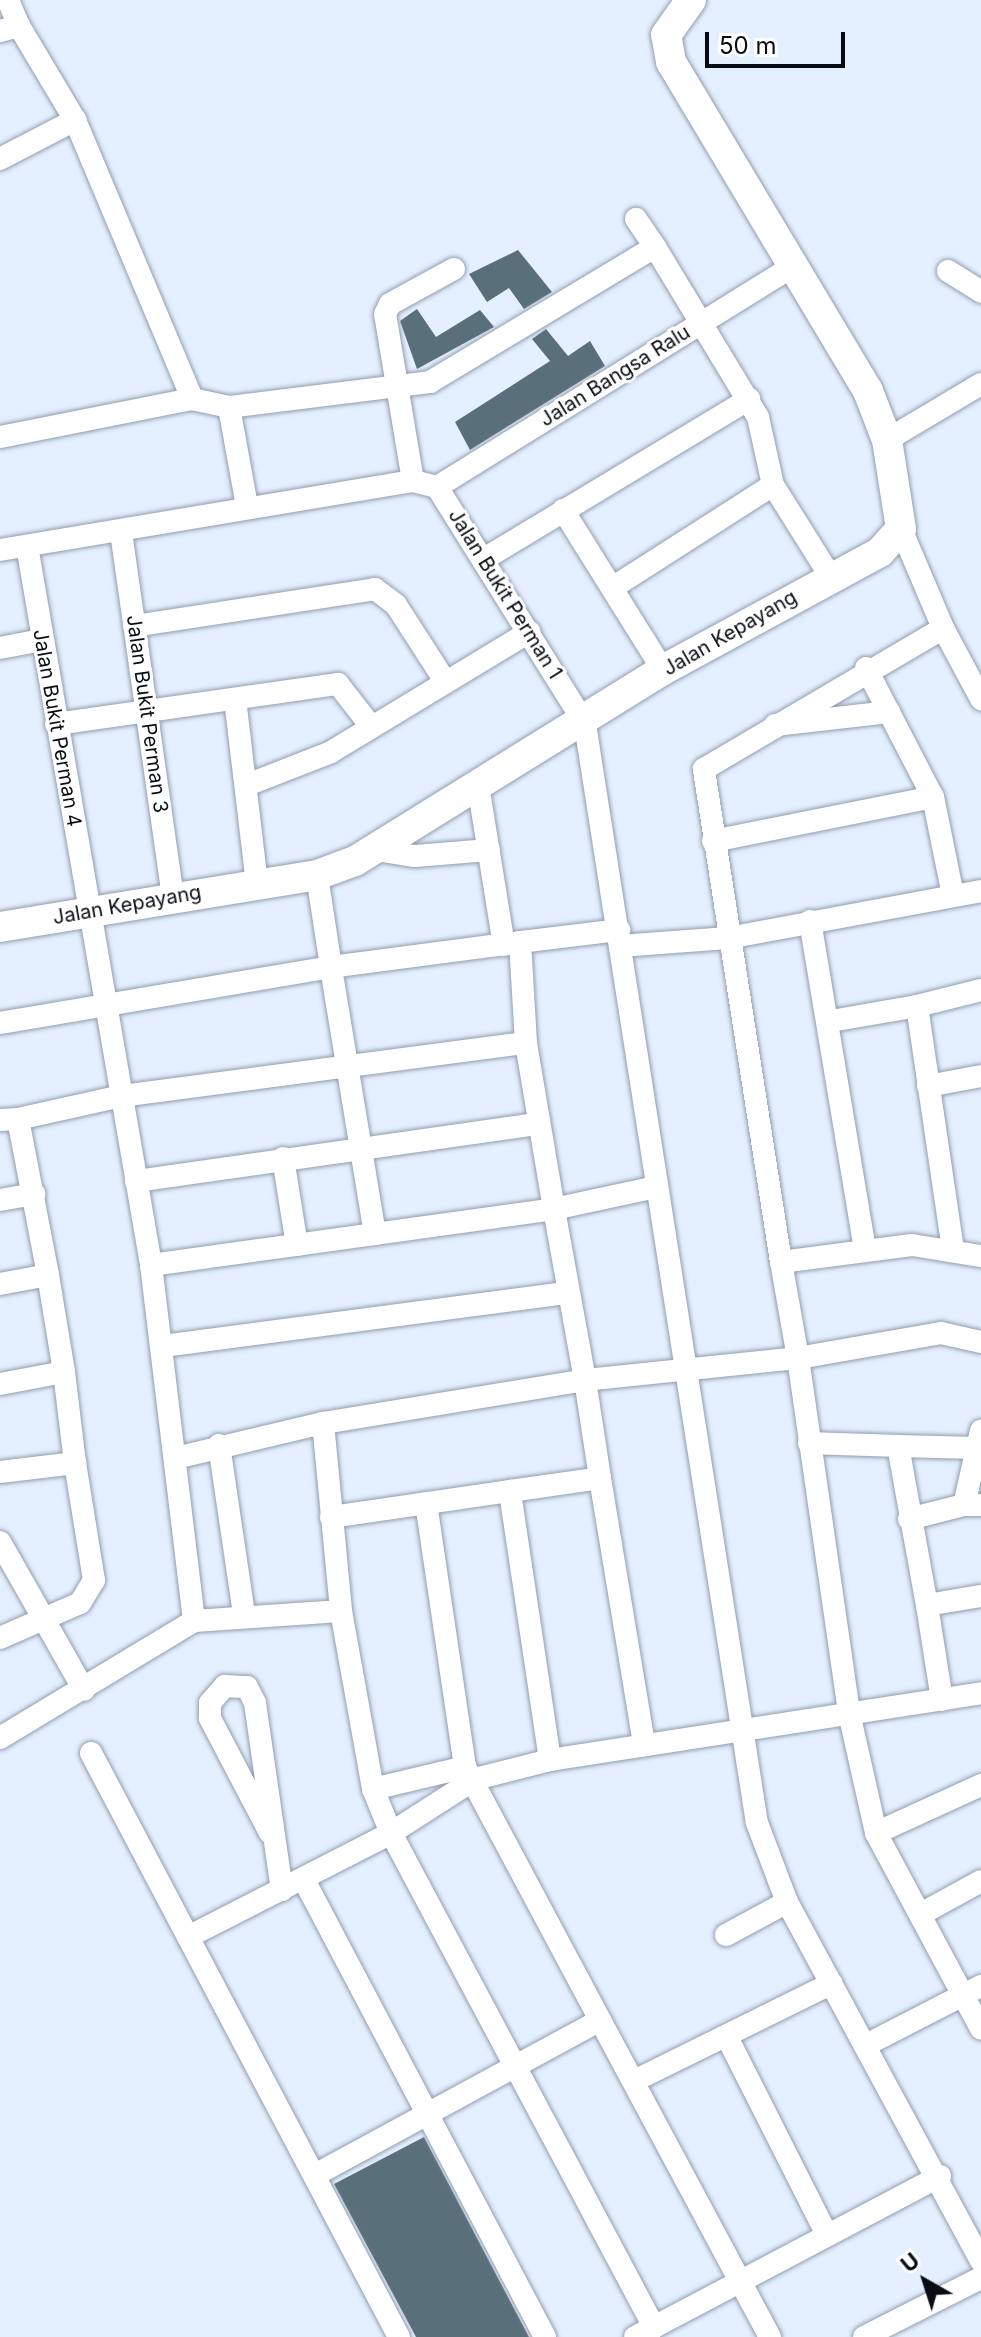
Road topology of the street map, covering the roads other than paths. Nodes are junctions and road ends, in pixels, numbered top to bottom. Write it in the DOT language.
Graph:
graph roads {
  1 [pos="8,0"];
  2 [pos="691,0"];
  3 [pos="10,29"];
  4 [pos="75,120"];
  5 [pos="0,159"];
  6 [pos="636,219"];
  7 [pos="655,247"];
  8 [pos="793,266"];
  9 [pos="454,269"];
  10 [pos="948,271"];
  11 [pos="981,292"];
  12 [pos="700,322"];
  13 [pos="981,384"];
  14 [pos="397,387"];
  15 [pos="192,399"];
  16 [pos="749,399"];
  17 [pos="229,407"];
  18 [pos="0,437"];
  19 [pos="887,440"];
  20 [pos="413,481"];
  21 [pos="773,485"];
  22 [pos="437,487"];
  23 [pos="247,506"];
  24 [pos="563,510"];
  25 [pos="901,529"];
  26 [pos="121,532"];
  27 [pos="27,546"];
  28 [pos="0,550"];
  29 [pos="484,559"];
  30 [pos="830,576"];
  31 [pos="612,588"];
  32 [pos="134,626"];
  33 [pos="943,628"];
  34 [pos="529,632"];
  35 [pos="42,640"];
  36 [pos="0,648"];
  37 [pos="866,668"];
  38 [pos="663,670"];
  39 [pos="445,681"];
  40 [pos="979,689"];
  41 [pos="235,699"];
  42 [pos="146,711"];
  43 [pos="889,712"];
  44 [pos="56,724"];
  45 [pos="585,724"];
  46 [pos="370,725"];
  47 [pos="768,726"];
  48 [pos="247,785"];
  49 [pos="478,785"];
  50 [pos="933,797"];
  51 [pos="713,841"];
  52 [pos="376,850"];
  53 [pos="489,850"];
  54 [pos="317,875"];
  55 [pos="257,883"];
  56 [pos="981,891"];
  57 [pos="953,895"];
  58 [pos="173,897"];
  59 [pos="89,910"];
  60 [pos="810,921"];
  61 [pos="0,927"];
  62 [pos="620,938"];
  63 [pos="728,938"];
  64 [pos="512,943"];
  65 [pos="331,967"];
  66 [pos="981,990"];
  67 [pos="106,1005"];
  68 [pos="917,1006"];
  69 [pos="831,1021"];
  70 [pos="0,1023"];
  71 [pos="526,1043"];
  72 [pos="343,1066"];
  73 [pos="981,1076"];
  74 [pos="928,1086"];
  75 [pos="122,1096"];
  76 [pos="9,1120"];
  77 [pos="538,1124"];
  78 [pos="361,1147"];
  79 [pos="283,1158"];
  80 [pos="136,1181"];
  81 [pos="656,1187"];
  82 [pos="34,1194"];
  83 [pos="0,1200"];
  84 [pos="554,1209"];
  85 [pos="375,1234"];
  86 [pos="297,1245"];
  87 [pos="865,1248"];
  88 [pos="953,1250"];
  89 [pos="981,1256"];
  90 [pos="781,1262"];
  91 [pos="151,1265"];
  92 [pos="48,1275"];
  93 [pos="0,1284"];
  94 [pos="566,1293"];
  95 [pos="981,1342"];
  96 [pos="163,1346"];
  97 [pos="798,1358"];
  98 [pos="64,1372"];
  99 [pos="685,1372"];
  100 [pos="585,1380"];
  101 [pos="0,1384"];
  102 [pos="323,1423"];
  103 [pos="979,1439"];
  104 [pos="809,1443"];
  105 [pos="219,1445"];
  106 [pos="898,1446"];
  107 [pos="180,1457"];
  108 [pos="75,1463"];
  109 [pos="0,1472"];
  110 [pos="600,1478"];
  111 [pos="510,1491"];
  112 [pos="426,1503"];
  113 [pos="972,1505"];
  114 [pos="331,1517"];
  115 [pos="909,1519"];
  116 [pos="0,1542"];
  117 [pos="981,1596"];
  118 [pos="927,1605"];
  119 [pos="341,1611"];
  120 [pos="244,1615"];
  121 [pos="44,1620"];
  122 [pos="194,1621"];
  123 [pos="0,1638"];
  124 [pos="84,1690"];
  125 [pos="981,1693"];
  126 [pos="942,1700"];
  127 [pos="849,1713"];
  128 [pos="740,1730"];
  129 [pos="0,1738"];
  130 [pos="644,1745"];
  131 [pos="91,1753"];
  132 [pos="550,1760"];
  133 [pos="470,1773"];
  134 [pos="981,1785"];
  135 [pos="373,1789"];
  136 [pos="270,1833"];
  137 [pos="391,1833"];
  138 [pos="876,1833"];
  139 [pos="304,1880"];
  140 [pos="981,1881"];
  141 [pos="282,1890"];
  142 [pos="787,1902"];
  143 [pos="921,1914"];
  144 [pos="726,1935"];
  145 [pos="188,1937"];
  146 [pos="832,1983"];
  147 [pos="972,1991"];
  148 [pos="600,2020"];
  149 [pos="981,2029"];
  150 [pos="727,2037"];
  151 [pos="866,2045"];
  152 [pos="515,2066"];
  153 [pos="638,2079"];
  154 [pos="428,2115"];
  155 [pos="315,2175"];
  156 [pos="940,2176"];
  157 [pos="827,2235"];
  158 [pos="981,2261"];
  159 [pos="981,2278"];
  160 [pos="742,2279"];
  161 [pos="644,2332"];
  162 [pos="399,2337"];
  163 [pos="545,2337"];
  164 [pos="770,2337"];
  165 [pos="864,2337"];
  1 -- 3 [label="street"];
  2 -- 8 [label="street"];
  3 -- 4 [label="street"];
  4 -- 5 [label="street"];
  4 -- 15 [label="street"];
  6 -- 7 [label="street"];
  7 -- 12 [label="street"];
  7 -- 14 [label="street"];
  8 -- 12 [label="street, Jalan Bangsa Ralu"];
  8 -- 19 [label="street"];
  9 -- 14 [label="street"];
  10 -- 11 [label="street"];
  12 -- 16 [label="street"];
  12 -- 22 [label="street, Jalan Bangsa Ralu"];
  13 -- 19 [label="street"];
  14 -- 17 [label="street"];
  14 -- 20 [label="street"];
  15 -- 17 [label="street"];
  15 -- 18 [label="street"];
  16 -- 21 [label="street"];
  16 -- 24 [label="street"];
  17 -- 23 [label="street"];
  19 -- 25 [label="street"];
  20 -- 22 [label="street, Jalan Bukit Perman 1"];
  20 -- 23 [label="street"];
  21 -- 30 [label="street"];
  21 -- 31 [label="street"];
  22 -- 29 [label="street, Jalan Bukit Perman 1"];
  23 -- 26 [label="street"];
  24 -- 29 [label="street"];
  24 -- 31 [label="street"];
  25 -- 30 [label="street, Jalan Kepayang"];
  25 -- 33 [label="street"];
  26 -- 27 [label="street"];
  26 -- 32 [label="street, Jalan Bukit Perman 3"];
  27 -- 28 [label="street"];
  27 -- 35 [label="street, Jalan Bukit Perman 4"];
  29 -- 34 [label="street, Jalan Bukit Perman 1"];
  30 -- 38 [label="street, Jalan Kepayang"];
  31 -- 38 [label="street"];
  32 -- 39 [label="street"];
  32 -- 42 [label="street, Jalan Bukit Perman 3"];
  33 -- 37 [label="street"];
  33 -- 40 [label="street"];
  34 -- 39 [label="street"];
  34 -- 45 [label="street, Jalan Bukit Perman 1"];
  35 -- 36 [label="street"];
  35 -- 44 [label="street, Jalan Bukit Perman 4"];
  37 -- 43 [label="street"];
  37 -- 47 [label="street"];
  38 -- 45 [label="street, Jalan Kepayang"];
  39 -- 46 [label="street"];
  41 -- 42 [label="street"];
  41 -- 46 [label="street"];
  41 -- 48 [label="street"];
  42 -- 44 [label="street"];
  42 -- 58 [label="street, Jalan Bukit Perman 3"];
  43 -- 47 [label="street"];
  43 -- 50 [label="street"];
  44 -- 59 [label="street, Jalan Bukit Perman 4"];
  45 -- 49 [label="street, Jalan Kepayang"];
  45 -- 62 [label="street"];
  46 -- 48 [label="street"];
  47 -- 51 [label="street"];
  48 -- 55 [label="street"];
  49 -- 52 [label="street, Jalan Kepayang"];
  49 -- 53 [label="street"];
  50 -- 51 [label="street"];
  50 -- 57 [label="street"];
  51 -- 63 [label="street"];
  52 -- 53 [label="street"];
  52 -- 54 [label="street, Jalan Kepayang"];
  53 -- 64 [label="street"];
  54 -- 55 [label="street, Jalan Kepayang"];
  54 -- 65 [label="street"];
  55 -- 58 [label="street, Jalan Kepayang"];
  56 -- 57 [label="street"];
  57 -- 60 [label="street"];
  58 -- 59 [label="street, Jalan Kepayang"];
  59 -- 61 [label="street, Jalan Kepayang"];
  59 -- 67 [label="street, Jalan Bukit Perman 4"];
  60 -- 63 [label="street"];
  60 -- 69 [label="street"];
  62 -- 63 [label="street"];
  62 -- 64 [label="street"];
  62 -- 81 [label="street"];
  63 -- 90 [label="street"];
  64 -- 65 [label="street"];
  64 -- 71 [label="street"];
  65 -- 67 [label="street"];
  65 -- 72 [label="street"];
  66 -- 68 [label="street"];
  67 -- 70 [label="street"];
  67 -- 75 [label="street, Jalan Bukit Perman 4"];
  68 -- 69 [label="street"];
  68 -- 74 [label="street"];
  69 -- 87 [label="street"];
  71 -- 72 [label="street"];
  71 -- 77 [label="street"];
  72 -- 75 [label="street"];
  72 -- 78 [label="street"];
  73 -- 74 [label="street"];
  74 -- 88 [label="street"];
  75 -- 76 [label="street"];
  75 -- 80 [label="street, Jalan Bukit Perman 4"];
  76 -- 82 [label="street"];
  77 -- 78 [label="street"];
  77 -- 84 [label="street"];
  78 -- 79 [label="street"];
  78 -- 85 [label="street"];
  79 -- 80 [label="street"];
  79 -- 86 [label="street"];
  80 -- 91 [label="street, Jalan Bukit Perman 4"];
  81 -- 84 [label="street"];
  81 -- 99 [label="street"];
  82 -- 83 [label="street"];
  82 -- 92 [label="street"];
  84 -- 85 [label="street"];
  84 -- 94 [label="street"];
  85 -- 86 [label="street"];
  86 -- 91 [label="street"];
  87 -- 88 [label="street"];
  87 -- 90 [label="street"];
  88 -- 89 [label="street"];
  90 -- 97 [label="street"];
  91 -- 96 [label="street, Jalan Bukit Perman 4"];
  92 -- 93 [label="street"];
  92 -- 98 [label="street"];
  94 -- 96 [label="street"];
  94 -- 100 [label="street"];
  95 -- 97 [label="street"];
  96 -- 107 [label="street, Jalan Bukit Perman 4"];
  97 -- 99 [label="street"];
  97 -- 104 [label="street"];
  98 -- 101 [label="street"];
  98 -- 108 [label="street"];
  99 -- 100 [label="street"];
  99 -- 128 [label="street"];
  100 -- 102 [label="street"];
  100 -- 110 [label="street"];
  102 -- 105 [label="street"];
  102 -- 114 [label="street"];
  103 -- 106 [label="street"];
  103 -- 113 [label="street"];
  104 -- 106 [label="street"];
  104 -- 127 [label="street"];
  105 -- 107 [label="street"];
  105 -- 120 [label="street"];
  106 -- 115 [label="street"];
  107 -- 122 [label="street, Jalan Bukit Perman 4"];
  108 -- 109 [label="street"];
  108 -- 121 [label="street"];
  110 -- 111 [label="street"];
  110 -- 130 [label="street"];
  111 -- 112 [label="street"];
  111 -- 132 [label="street"];
  112 -- 114 [label="street"];
  112 -- 133 [label="street"];
  113 -- 115 [label="street"];
  114 -- 119 [label="street"];
  115 -- 118 [label="street"];
  116 -- 121 [label="street"];
  117 -- 118 [label="street"];
  118 -- 126 [label="street"];
  119 -- 120 [label="street"];
  119 -- 135 [label="street"];
  120 -- 122 [label="street"];
  121 -- 123 [label="street"];
  121 -- 124 [label="street"];
  122 -- 124 [label="street"];
  124 -- 129 [label="street"];
  125 -- 126 [label="street"];
  126 -- 127 [label="street"];
  127 -- 128 [label="street"];
  127 -- 138 [label="street"];
  128 -- 130 [label="street"];
  128 -- 142 [label="street"];
  130 -- 132 [label="street"];
  131 -- 145 [label="street"];
  132 -- 133 [label="street"];
  133 -- 135 [label="street"];
  133 -- 137 [label="street"];
  133 -- 148 [label="street"];
  134 -- 138 [label="street"];
  135 -- 137 [label="street"];
  136 -- 136 [label="street"];
  136 -- 141 [label="street"];
  137 -- 139 [label="street"];
  137 -- 152 [label="street"];
  138 -- 143 [label="street"];
  139 -- 141 [label="street"];
  139 -- 154 [label="street"];
  140 -- 143 [label="street"];
  141 -- 145 [label="street"];
  142 -- 144 [label="street"];
  142 -- 146 [label="street"];
  143 -- 147 [label="street"];
  145 -- 155 [label="street"];
  146 -- 150 [label="street"];
  146 -- 151 [label="street"];
  147 -- 149 [label="street"];
  147 -- 151 [label="street"];
  148 -- 152 [label="street"];
  148 -- 153 [label="street"];
  150 -- 153 [label="street"];
  150 -- 157 [label="street"];
  151 -- 156 [label="street"];
  152 -- 154 [label="street"];
  152 -- 161 [label="street"];
  153 -- 160 [label="street"];
  154 -- 155 [label="street"];
  154 -- 163 [label="street"];
  155 -- 162 [label="street"];
  156 -- 157 [label="street"];
  156 -- 158 [label="street"];
  157 -- 160 [label="street"];
  159 -- 165 [label="street"];
  160 -- 161 [label="street"];
  160 -- 164 [label="street"];
}
